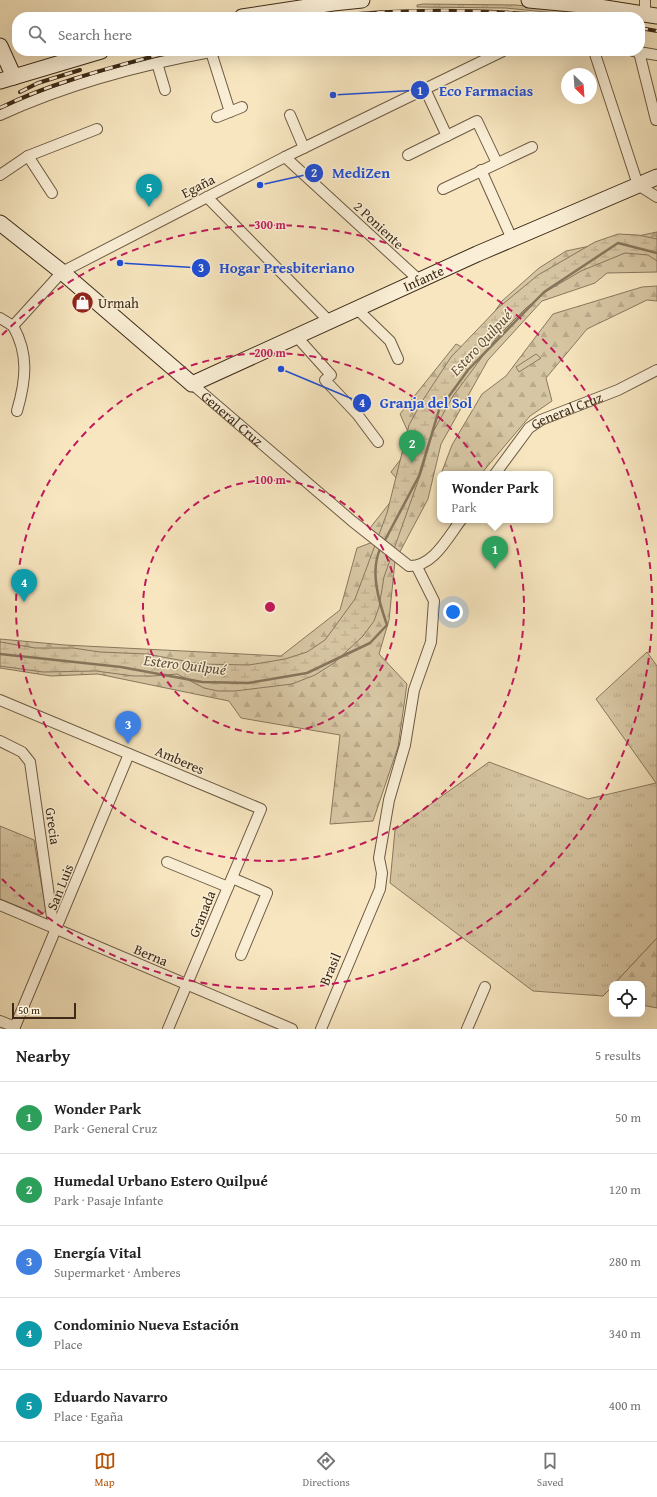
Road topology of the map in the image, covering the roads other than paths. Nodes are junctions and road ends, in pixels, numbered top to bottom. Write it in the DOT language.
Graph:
graph roads {
  1 [pos="362,0"];
  2 [pos="529,0"];
  3 [pos="332,1"];
  4 [pos="593,3"];
  5 [pos="649,10"];
  6 [pos="270,12"];
  7 [pos="1,51"];
  8 [pos="645,53"];
  9 [pos="657,55"];
  10 [pos="84,56"];
  11 [pos="190,56"];
  12 [pos="215,56"];
  13 [pos="490,56"];
  14 [pos="596,56"];
  15 [pos="636,56"];
  16 [pos="157,63"];
  17 [pos="7,79"];
  18 [pos="425,89"];
  19 [pos="164,90"];
  20 [pos="242,107"];
  21 [pos="230,112"];
  22 [pos="290,115"];
  23 [pos="0,116"];
  24 [pos="217,117"];
  25 [pos="656,120"];
  26 [pos="97,129"];
  27 [pos="447,136"];
  28 [pos="532,147"];
  29 [pos="304,148"];
  30 [pos="408,155"];
  31 [pos="28,156"];
  32 [pos="285,157"];
  33 [pos="497,162"];
  34 [pos="481,170"];
  35 [pos="0,175"];
  36 [pos="657,177"];
  37 [pos="638,185"];
  38 [pos="444,189"];
  39 [pos="52,193"];
  40 [pos="207,197"];
  41 [pos="657,198"];
  42 [pos="0,223"];
  43 [pos="512,238"];
  44 [pos="62,272"];
  45 [pos="419,280"];
  46 [pos="356,308"];
  47 [pos="0,318"];
  48 [pos="329,321"];
  49 [pos="13,326"];
  50 [pos="296,336"];
  51 [pos="398,359"];
  52 [pos="657,370"];
  53 [pos="192,384"];
  54 [pos="17,411"];
  55 [pos="378,442"];
  56 [pos="497,471"];
  57 [pos="459,523"];
  58 [pos="417,567"];
  59 [pos="0,700"];
  60 [pos="0,741"];
  61 [pos="129,754"];
  62 [pos="261,809"];
  63 [pos="167,862"];
  64 [pos="230,883"];
  65 [pos="0,905"];
  66 [pos="57,930"];
  67 [pos="241,955"];
  68 [pos="187,986"];
  69 [pos="485,987"];
  70 [pos="0,1021"];
  71 [pos="15,1028"];
  72 [pos="168,1029"];
  73 [pos="292,1029"];
  74 [pos="321,1029"];
  75 [pos="467,1029"];
  1 -- 3 [label="street"];
  2 -- 4 [label="street"];
  3 -- 6 [label="street"];
  4 -- 5 [label="street"];
  7 -- 17 [label="street"];
  8 -- 9 [label="street"];
  10 -- 17 [label="street"];
  11 -- 16 [label="street"];
  12 -- 21 [label="street"];
  13 -- 18 [label="street, Egaña"];
  14 -- 37 [label="street"];
  15 -- 25 [label="street"];
  16 -- 19 [label="street"];
  16 -- 23 [label="street"];
  18 -- 27 [label="street"];
  18 -- 29 [label="street, Egaña"];
  20 -- 21 [label="street"];
  21 -- 24 [label="street"];
  22 -- 29 [label="street"];
  26 -- 31 [label="street"];
  27 -- 30 [label="street"];
  27 -- 33 [label="street"];
  28 -- 33 [label="street"];
  29 -- 32 [label="street, Egaña"];
  31 -- 35 [label="street"];
  31 -- 39 [label="street"];
  32 -- 40 [label="street, Egaña"];
  32 -- 45 [label="street, 2 Poniente"];
  33 -- 34 [label="street"];
  34 -- 38 [label="street"];
  34 -- 43 [label="street"];
  36 -- 37 [label="street, Infante"];
  37 -- 41 [label="street"];
  37 -- 43 [label="street, Infante"];
  40 -- 44 [label="street, Egaña"];
  40 -- 48 [label="street"];
  42 -- 44 [label="street, General Cruz"];
  43 -- 45 [label="street, Infante"];
  44 -- 49 [label="street"];
  44 -- 53 [label="street, General Cruz"];
  45 -- 46 [label="street, Infante"];
  46 -- 48 [label="street, Infante"];
  46 -- 51 [label="street"];
  47 -- 49 [label="street"];
  48 -- 50 [label="street, Infante"];
  49 -- 54 [label="street"];
  50 -- 53 [label="street, Infante"];
  50 -- 55 [label="street"];
  52 -- 56 [label="street, General Cruz"];
  53 -- 58 [label="street, General Cruz"];
  57 -- 58 [label="street"];
  58 -- 74 [label="street, Brasil"];
  59 -- 61 [label="street, Amberes"];
  60 -- 66 [label="street, Grecia"];
  61 -- 62 [label="street, Amberes"];
  61 -- 66 [label="street, San Luis"];
  62 -- 64 [label="street, Granada"];
  63 -- 64 [label="street"];
  64 -- 67 [label="street"];
  64 -- 68 [label="street, Granada"];
  65 -- 66 [label="street, Berna"];
  66 -- 68 [label="street, Berna"];
  66 -- 71 [label="street, San Luis"];
  68 -- 72 [label="street, Granada"];
  68 -- 73 [label="street, Berna"];
  69 -- 75 [label="street"];
  70 -- 71 [label="street"];
}
